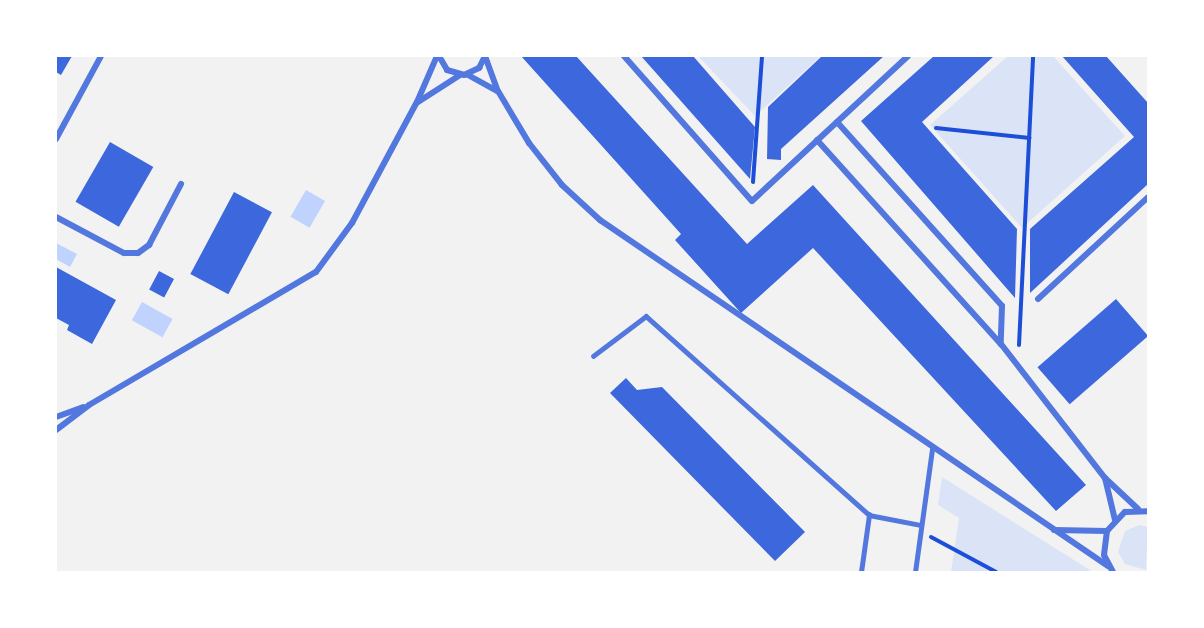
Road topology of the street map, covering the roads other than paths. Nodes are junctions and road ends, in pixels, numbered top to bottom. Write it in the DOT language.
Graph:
graph roads {
  1 [pos="101,56"];
  2 [pos="438,56"];
  3 [pos="485,56"];
  4 [pos="624,56"];
  5 [pos="908,56"];
  6 [pos="460,75"];
  7 [pos="468,75"];
  8 [pos="498,92"];
  9 [pos="417,102"];
  10 [pos="837,122"];
  11 [pos="56,140"];
  12 [pos="817,140"];
  13 [pos="181,184"];
  14 [pos="1149,197"];
  15 [pos="56,217"];
  16 [pos="1038,300"];
  17 [pos="1001,344"];
  18 [pos="593,356"];
  19 [pos="89,405"];
  20 [pos="56,417"];
  21 [pos="56,430"];
  22 [pos="932,449"];
  23 [pos="1105,478"];
  24 [pos="1138,509"];
  25 [pos="1149,511"];
  26 [pos="868,515"];
  27 [pos="1115,520"];
  28 [pos="921,525"];
  29 [pos="1051,530"];
  30 [pos="1107,531"];
  31 [pos="1108,566"];
  32 [pos="861,573"];
  33 [pos="915,573"];
  34 [pos="1113,573"];
  1 -- 11 [label="street"];
  2 -- 6 [label="street"];
  2 -- 9 [label="street"];
  3 -- 7 [label="street"];
  3 -- 8 [label="street"];
  4 -- 12 [label="street"];
  5 -- 10 [label="street"];
  6 -- 7 [label="street"];
  6 -- 9 [label="street"];
  7 -- 8 [label="street"];
  8 -- 22 [label="street"];
  9 -- 19 [label="street"];
  10 -- 12 [label="street"];
  10 -- 17 [label="street"];
  12 -- 17 [label="street"];
  13 -- 15 [label="street"];
  14 -- 16 [label="street"];
  17 -- 23 [label="street"];
  18 -- 26 [label="lane"];
  19 -- 20 [label="street"];
  19 -- 21 [label="street"];
  22 -- 28 [label="lane"];
  22 -- 29 [label="street"];
  23 -- 24 [label="street"];
  23 -- 27 [label="street"];
  24 -- 25 [label="street"];
  24 -- 27 [label="street"];
  26 -- 28 [label="lane"];
  26 -- 32 [label="lane"];
  27 -- 30 [label="street"];
  28 -- 33 [label="lane"];
  29 -- 30 [label="street"];
  29 -- 31 [label="street"];
  30 -- 31 [label="street"];
  31 -- 34 [label="street"];
}
